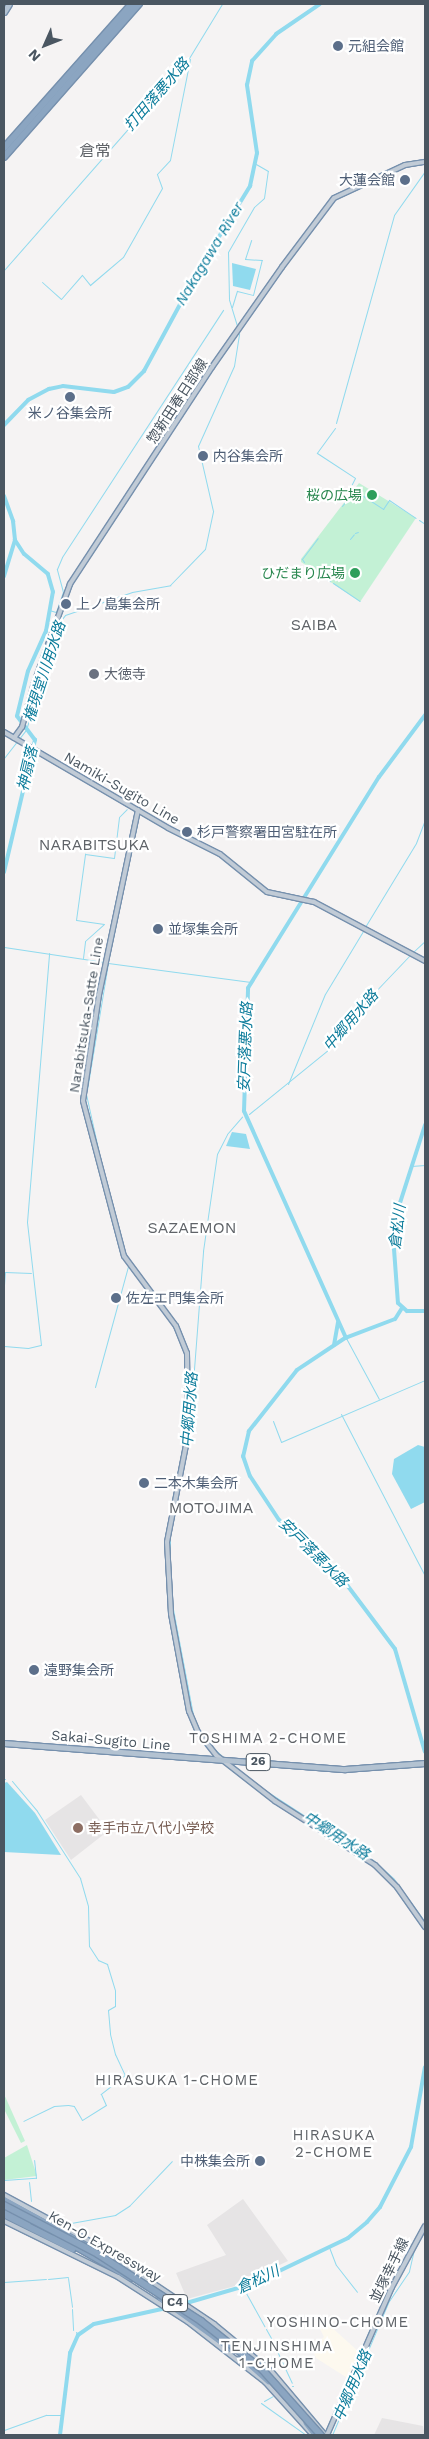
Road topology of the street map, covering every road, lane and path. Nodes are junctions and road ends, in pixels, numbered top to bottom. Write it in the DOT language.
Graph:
graph roads {
  1 [pos="9,4"];
  2 [pos="132,4"];
  3 [pos="139,4"];
  4 [pos="4,12"];
  5 [pos="4,148"];
  6 [pos="4,157"];
  7 [pos="425,162"];
  8 [pos="4,732"];
  9 [pos="14,738"];
  10 [pos="138,810"];
  11 [pos="425,962"];
  12 [pos="4,1743"];
  13 [pos="222,1760"];
  14 [pos="235,1761"];
  15 [pos="425,1763"];
  16 [pos="231,1768"];
  17 [pos="425,1927"];
  18 [pos="4,2195"];
  19 [pos="4,2200"];
  20 [pos="4,2207"];
  21 [pos="4,2214"];
  22 [pos="4,2221"];
  23 [pos="425,2226"];
  24 [pos="138,2281"];
  25 [pos="314,2419"];
  26 [pos="317,2424"];
  27 [pos="332,2425"];
  28 [pos="317,2435"];
  29 [pos="326,2435"];
  1 -- 4 [label="main road"];
  2 -- 5 [label="highway"];
  3 -- 6 [label="highway"];
  7 -- 9 [label="main road, 惣新田春日部線"];
  8 -- 9 [label="main road"];
  9 -- 10 [label="main road, Namiki-Sugito Line"];
  10 -- 11 [label="main road, Namiki-Sugito Line"];
  10 -- 13 [label="main road, Narabitsuka-Satte Line"];
  12 -- 13 [label="main road, Sakai-Sugito Line / 26"];
  13 -- 14 [label="main road, Sakai-Sugito Line / 26"];
  13 -- 16 [label="main road, Narabitsuka-Satte Line"];
  14 -- 15 [label="main road, Sakai-Sugito Line / 26"];
  14 -- 16 [label="main road"];
  16 -- 17 [label="main road, Narabitsuka-Satte Line"];
  18 -- 25 [label="main road"];
  19 -- 24 [label="highway, bridge"];
  20 -- 24 [label="highway, Ken-O Expressway / C4, bridge"];
  21 -- 24 [label="highway, bridge"];
  22 -- 28 [label="main road"];
  23 -- 27 [label="main road, 並塚幸手線"];
  24 -- 28 [label="highway, Ken-O Expressway / C4, bridge"];
  25 -- 26 [label="main road"];
  25 -- 28 [label="main road"];
  26 -- 27 [label="main road"];
  26 -- 29 [label="main road"];
  27 -- 29 [label="main road, 並塚幸手線"];
}
